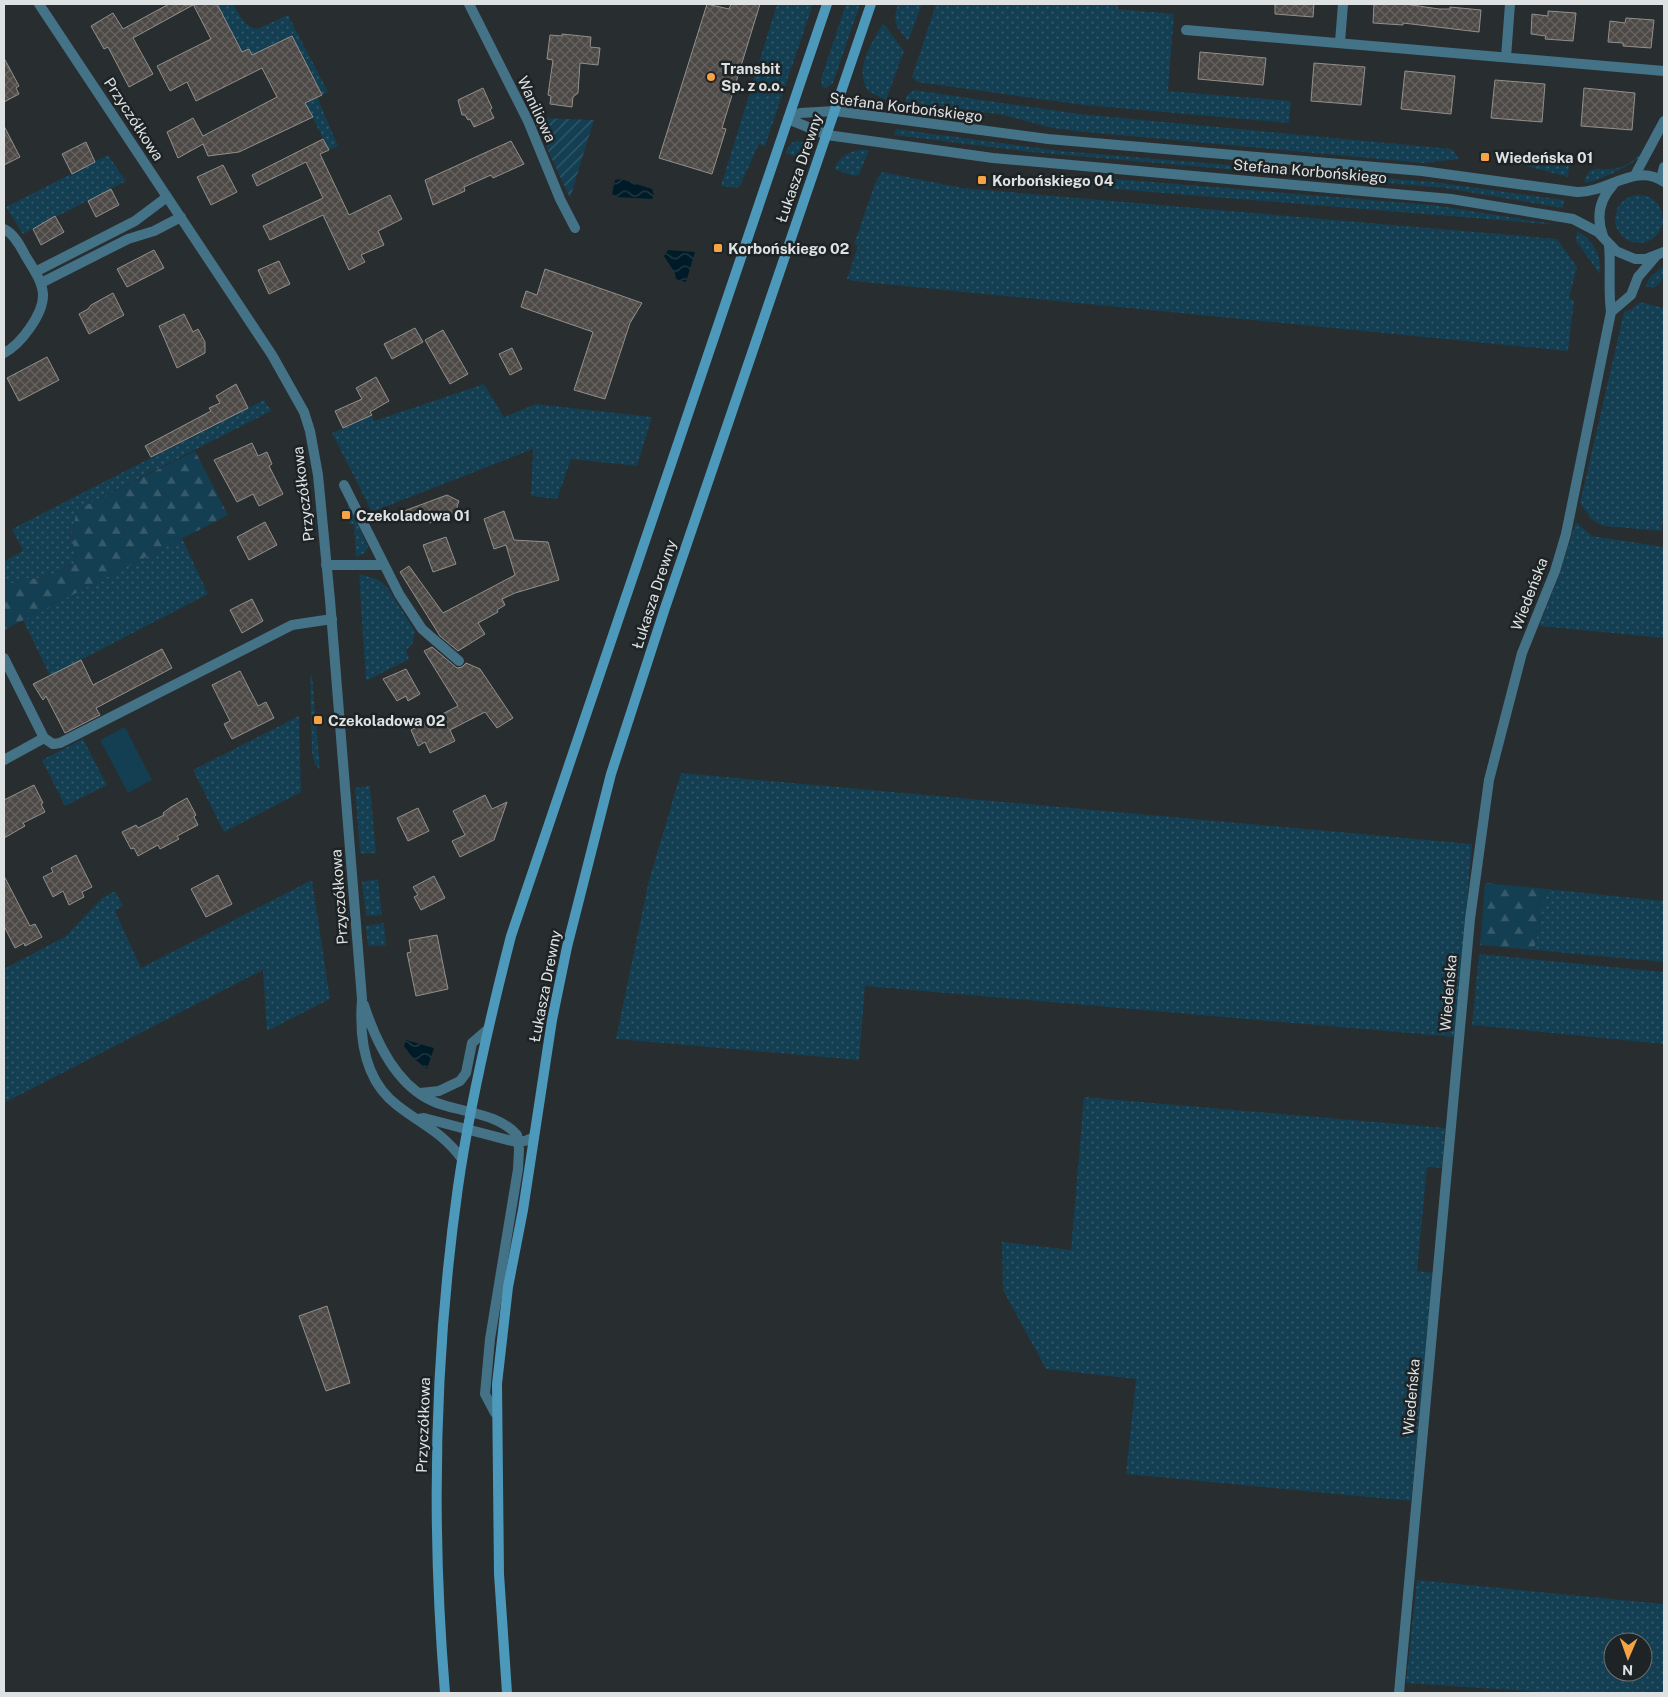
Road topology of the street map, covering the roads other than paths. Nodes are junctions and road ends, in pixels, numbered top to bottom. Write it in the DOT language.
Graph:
graph roads {
  1 [pos="40,4"];
  2 [pos="470,4"];
  3 [pos="827,4"];
  4 [pos="871,4"];
  5 [pos="1343,4"];
  6 [pos="1510,4"];
  7 [pos="1186,30"];
  8 [pos="1340,42"];
  9 [pos="1506,58"];
  10 [pos="1664,71"];
  11 [pos="835,111"];
  12 [pos="788,119"];
  13 [pos="1664,120"];
  14 [pos="826,135"];
  15 [pos="1664,167"];
  16 [pos="1635,175"];
  17 [pos="1663,181"];
  18 [pos="1616,183"];
  19 [pos="167,197"];
  20 [pos="180,217"];
  21 [pos="575,228"];
  22 [pos="4,229"];
  23 [pos="1609,245"];
  24 [pos="1660,254"];
  25 [pos="35,272"];
  26 [pos="41,283"];
  27 [pos="1611,312"];
  28 [pos="4,353"];
  29 [pos="344,485"];
  30 [pos="326,565"];
  31 [pos="384,565"];
  32 [pos="332,619"];
  33 [pos="4,658"];
  34 [pos="459,662"];
  35 [pos="44,738"];
  36 [pos="4,760"];
  37 [pos="362,999"];
  38 [pos="487,1030"];
  39 [pos="420,1093"];
  40 [pos="472,1112"];
  41 [pos="417,1119"];
  42 [pos="468,1130"];
  43 [pos="534,1137"];
  44 [pos="518,1141"];
  45 [pos="462,1159"];
  46 [pos="495,1413"];
  47 [pos="445,1693"];
  48 [pos="507,1693"];
  49 [pos="1399,1693"];
  1 -- 19 [label="street, Przyczółkowa"];
  2 -- 21 [label="street, Waniliowa"];
  3 -- 12 [label="main road, Łukasza Drewny"];
  4 -- 11 [label="main road, Łukasza Drewny"];
  5 -- 8 [label="street"];
  6 -- 9 [label="street"];
  7 -- 8 [label="street"];
  8 -- 9 [label="street"];
  9 -- 10 [label="street"];
  11 -- 12 [label="street, Stefana Korbońskiego"];
  11 -- 14 [label="main road, Łukasza Drewny"];
  11 -- 18 [label="street, Stefana Korbońskiego"];
  12 -- 14 [label="street, Stefana Korbońskiego"];
  12 -- 38 [label="main road, Łukasza Drewny"];
  13 -- 16 [label="street"];
  14 -- 23 [label="street, Stefana Korbońskiego"];
  14 -- 43 [label="main road, Łukasza Drewny"];
  15 -- 17 [label="street"];
  16 -- 17 [label="street"];
  16 -- 18 [label="street, Stefana Korbońskiego"];
  18 -- 23 [label="street"];
  19 -- 20 [label="street, Przyczółkowa"];
  19 -- 25 [label="street"];
  20 -- 26 [label="street"];
  20 -- 30 [label="street, Przyczółkowa"];
  22 -- 25 [label="street"];
  23 -- 24 [label="street, Stefana Korbońskiego"];
  23 -- 27 [label="street, Wiedeńska"];
  24 -- 27 [label="street"];
  25 -- 26 [label="street"];
  26 -- 28 [label="street"];
  27 -- 49 [label="street, Wiedeńska"];
  29 -- 31 [label="street"];
  30 -- 31 [label="street"];
  30 -- 32 [label="street, Przyczółkowa"];
  31 -- 34 [label="street"];
  32 -- 35 [label="street"];
  32 -- 37 [label="street, Przyczółkowa"];
  33 -- 35 [label="street"];
  35 -- 36 [label="street"];
  37 -- 39 [label="street, Przyczółkowa"];
  37 -- 41 [label="street, Przyczółkowa"];
  38 -- 39 [label="street"];
  38 -- 40 [label="main road, Łukasza Drewny"];
  39 -- 40 [label="street, Przyczółkowa"];
  40 -- 42 [label="main road, Łukasza Drewny"];
  40 -- 44 [label="street, Przyczółkowa"];
  41 -- 42 [label="street"];
  41 -- 45 [label="street, Przyczółkowa"];
  42 -- 44 [label="street"];
  42 -- 45 [label="main road, Łukasza Drewny"];
  43 -- 44 [label="street"];
  43 -- 46 [label="main road, Łukasza Drewny"];
  44 -- 46 [label="street"];
  45 -- 47 [label="main road, Przyczółkowa"];
  46 -- 48 [label="main road"];
}
